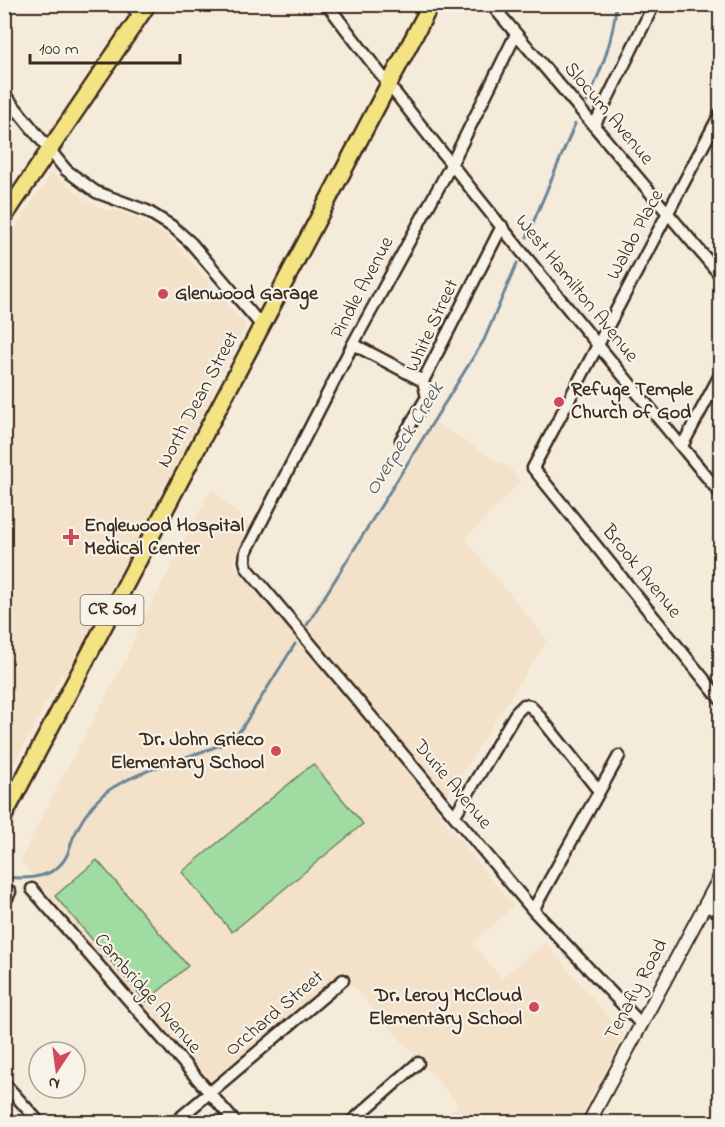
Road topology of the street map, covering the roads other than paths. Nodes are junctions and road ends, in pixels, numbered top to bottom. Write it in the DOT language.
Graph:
graph roads {
  1 [pos="327,4"];
  2 [pos="431,4"];
  3 [pos="491,4"];
  4 [pos="654,4"];
  5 [pos="139,8"];
  6 [pos="516,34"];
  7 [pos="389,86"];
  8 [pos="4,94"];
  9 [pos="720,114"];
  10 [pos="594,126"];
  11 [pos="49,151"];
  12 [pos="452,163"];
  13 [pos="668,213"];
  14 [pos="4,217"];
  15 [pos="502,226"];
  16 [pos="720,275"];
  17 [pos="262,326"];
  18 [pos="353,344"];
  19 [pos="598,345"];
  20 [pos="720,375"];
  21 [pos="423,381"];
  22 [pos="401,440"];
  23 [pos="682,446"];
  24 [pos="533,468"];
  25 [pos="720,493"];
  26 [pos="245,561"];
  27 [pos="720,699"];
  28 [pos="619,756"];
  29 [pos="599,791"];
  30 [pos="454,815"];
  31 [pos="4,816"];
  32 [pos="720,877"];
  33 [pos="32,889"];
  34 [pos="10,892"];
  35 [pos="4,904"];
  36 [pos="705,905"];
  37 [pos="533,910"];
  38 [pos="720,913"];
  39 [pos="343,980"];
  40 [pos="641,1024"];
  41 [pos="418,1064"];
  42 [pos="4,1083"];
  43 [pos="210,1093"];
  44 [pos="39,1122"];
  45 [pos="175,1122"];
  46 [pos="235,1122"];
  47 [pos="351,1122"];
  48 [pos="589,1122"];
  1 -- 7 [label="street, West Hamilton Avenue"];
  2 -- 7 [label="main road, North Dean Street / CR 501"];
  3 -- 6 [label="street, Slocum Avenue"];
  4 -- 10 [label="street"];
  5 -- 11 [label="main road"];
  6 -- 10 [label="street, Slocum Avenue"];
  6 -- 12 [label="street, Pindle Avenue"];
  7 -- 12 [label="street, West Hamilton Avenue"];
  7 -- 17 [label="main road, North Dean Street / CR 501"];
  8 -- 11 [label="street"];
  9 -- 13 [label="street, Waldo Place"];
  10 -- 13 [label="street, Slocum Avenue"];
  11 -- 14 [label="main road"];
  11 -- 17 [label="street"];
  12 -- 15 [label="street, West Hamilton Avenue"];
  12 -- 18 [label="street, Pindle Avenue"];
  13 -- 16 [label="street, Slocum Avenue"];
  13 -- 19 [label="street, Waldo Place"];
  15 -- 19 [label="street, West Hamilton Avenue"];
  15 -- 21 [label="street, White Street"];
  17 -- 31 [label="main road, North Dean Street / CR 501"];
  18 -- 21 [label="street"];
  18 -- 26 [label="street, Pindle Avenue"];
  19 -- 23 [label="street, West Hamilton Avenue"];
  19 -- 24 [label="street, Waldo Place"];
  20 -- 23 [label="street"];
  21 -- 22 [label="street, White Street"];
  23 -- 25 [label="street, West Hamilton Avenue"];
  24 -- 27 [label="street, Brook Avenue"];
  26 -- 30 [label="street, Durie Avenue"];
  28 -- 29 [label="street"];
  29 -- 30 [label="street"];
  29 -- 37 [label="street"];
  30 -- 37 [label="street, Durie Avenue"];
  32 -- 36 [label="street, Tenafly Road"];
  33 -- 43 [label="street, Cambridge Avenue"];
  34 -- 35 [label="street"];
  36 -- 38 [label="street"];
  36 -- 40 [label="street, Tenafly Road"];
  37 -- 40 [label="street, Durie Avenue"];
  39 -- 43 [label="street, Orchard Street"];
  40 -- 48 [label="street, Tenafly Road"];
  41 -- 47 [label="street"];
  42 -- 44 [label="street"];
  43 -- 45 [label="street, Orchard Street"];
  43 -- 46 [label="street, Cambridge Avenue"];
}
